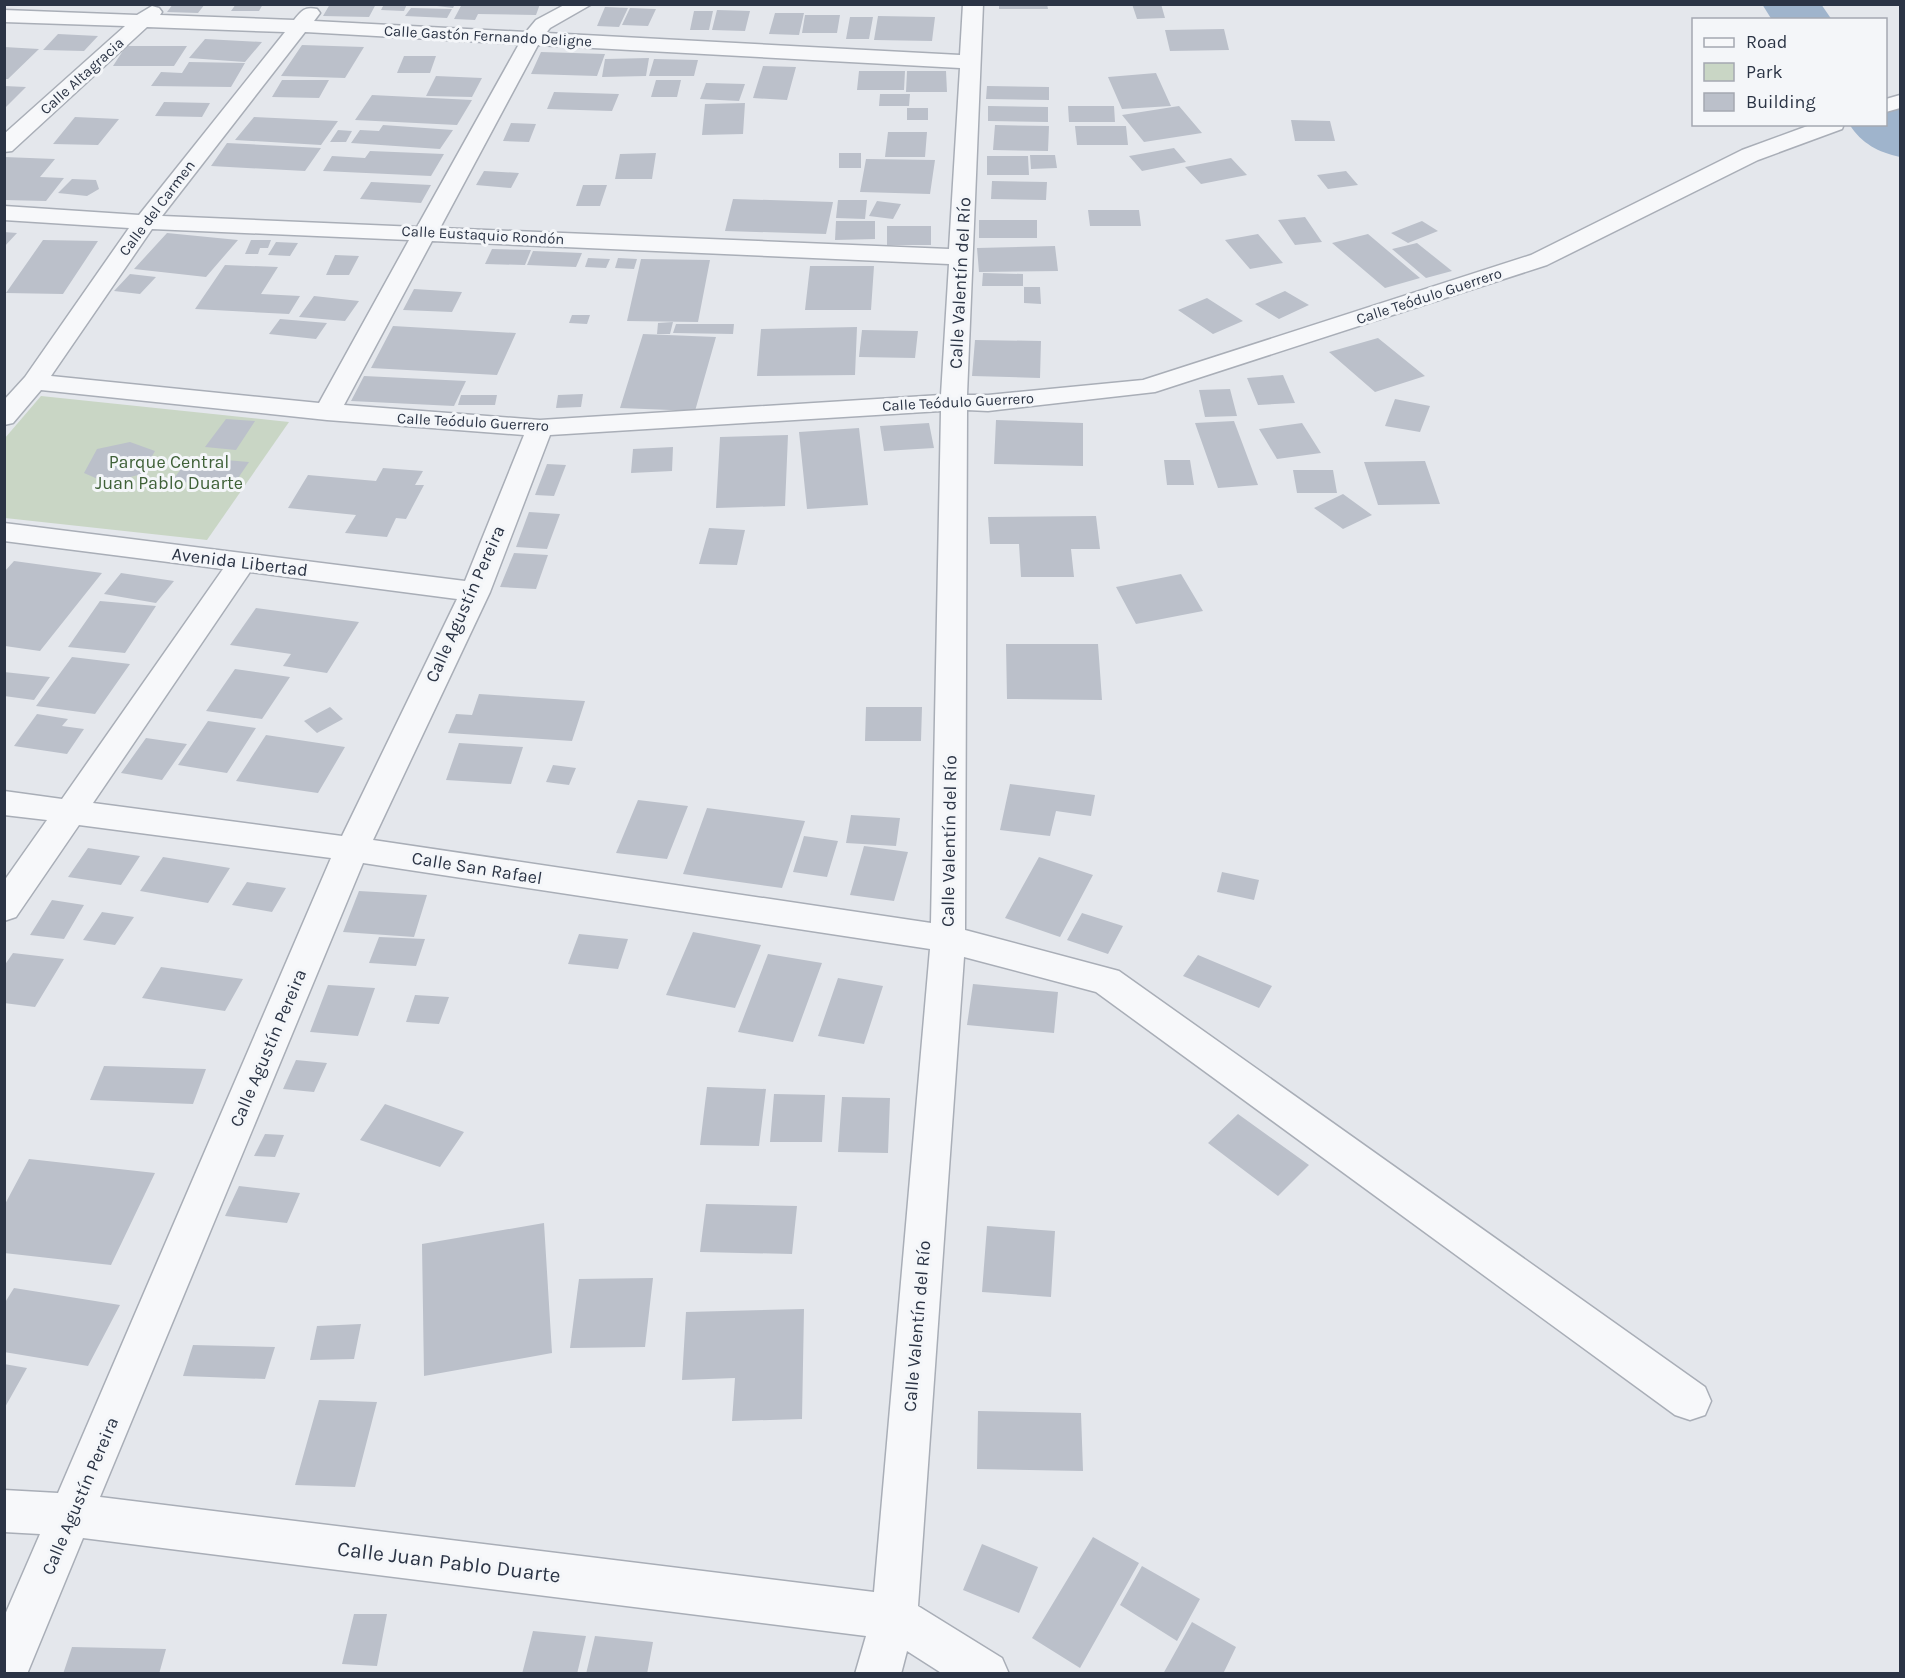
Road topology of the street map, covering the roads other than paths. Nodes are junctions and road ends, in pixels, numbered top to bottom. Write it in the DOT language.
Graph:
graph roads {
  1 [pos="159,4"];
  2 [pos="316,4"];
  3 [pos="582,4"];
  4 [pos="973,4"];
  5 [pos="4,16"];
  6 [pos="144,21"];
  7 [pos="299,26"];
  8 [pos="532,38"];
  9 [pos="972,62"];
  10 [pos="1829,126"];
  11 [pos="4,146"];
  12 [pos="4,213"];
  13 [pos="145,222"];
  14 [pos="428,233"];
  15 [pos="962,257"];
  16 [pos="34,382"];
  17 [pos="954,402"];
  18 [pos="327,412"];
  19 [pos="4,417"];
  20 [pos="540,428"];
  21 [pos="4,532"];
  22 [pos="242,563"];
  23 [pos="475,592"];
  24 [pos="4,803"];
  25 [pos="68,812"];
  26 [pos="352,849"];
  27 [pos="4,908"];
  28 [pos="948,939"];
  29 [pos="1690,1401"];
  30 [pos="4,1511"];
  31 [pos="72,1515"];
  32 [pos="894,1617"];
  33 [pos="4,1672"];
  34 [pos="878,1674"];
  35 [pos="986,1674"];
  1 -- 6 [label="street, Calle Altagracia"];
  2 -- 7 [label="street, Calle del Carmen"];
  3 -- 8 [label="street"];
  4 -- 9 [label="street, Calle Valentín del Río"];
  5 -- 6 [label="street, Calle Gastón Fernando Deligne"];
  6 -- 7 [label="street, Calle Gastón Fernando Deligne"];
  6 -- 11 [label="street, Calle Altagracia"];
  7 -- 8 [label="street, Calle Gastón Fernando Deligne"];
  7 -- 13 [label="street, Calle del Carmen"];
  8 -- 9 [label="street, Calle Gastón Fernando Deligne"];
  8 -- 14 [label="street"];
  9 -- 15 [label="street, Calle Valentín del Río"];
  10 -- 17 [label="street, Calle Teódulo Guerrero"];
  12 -- 13 [label="street, Calle Eustaquio Rondón"];
  13 -- 14 [label="street, Calle Eustaquio Rondón"];
  13 -- 16 [label="street, Calle del Carmen"];
  14 -- 15 [label="street, Calle Eustaquio Rondón"];
  14 -- 18 [label="street"];
  15 -- 17 [label="street, Calle Valentín del Río"];
  16 -- 18 [label="street, Calle Teódulo Guerrero"];
  16 -- 19 [label="street, Calle del Carmen"];
  17 -- 20 [label="street, Calle Teódulo Guerrero"];
  17 -- 28 [label="street, Calle Valentín del Río"];
  18 -- 20 [label="street, Calle Teódulo Guerrero"];
  20 -- 23 [label="street, Calle Agustín Pereira"];
  21 -- 22 [label="street, Avenida Libertad"];
  22 -- 23 [label="street, Avenida Libertad"];
  22 -- 25 [label="street"];
  23 -- 26 [label="street, Calle Agustín Pereira"];
  24 -- 25 [label="street, Calle San Rafael"];
  25 -- 26 [label="street, Calle San Rafael"];
  25 -- 27 [label="street"];
  26 -- 28 [label="street, Calle San Rafael"];
  26 -- 31 [label="street, Calle Agustín Pereira"];
  28 -- 29 [label="street, Calle San Rafael"];
  28 -- 32 [label="street, Calle Valentín del Río"];
  30 -- 31 [label="street, Calle Juan Pablo Duarte"];
  31 -- 32 [label="street, Calle Juan Pablo Duarte"];
  31 -- 33 [label="street, Calle Agustín Pereira"];
  32 -- 34 [label="street, Calle Valentín del Río"];
  32 -- 35 [label="street"];
}
